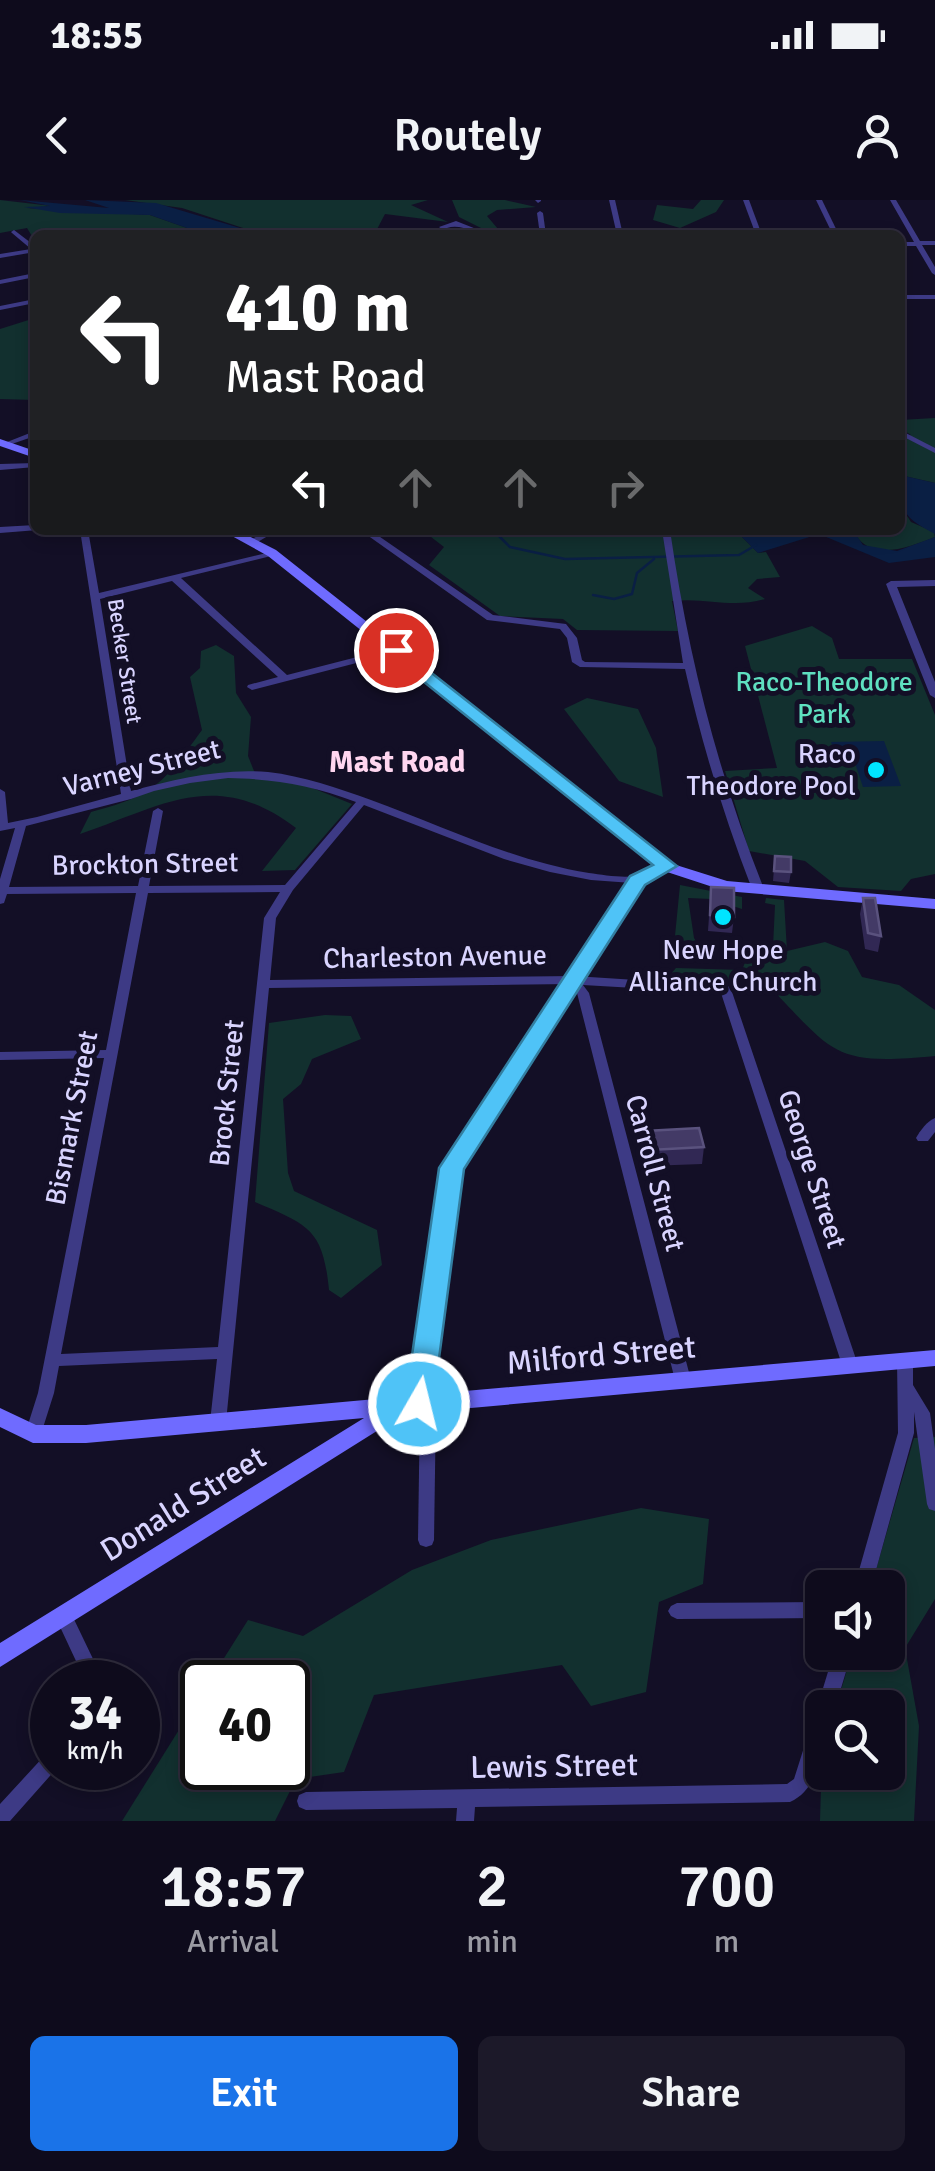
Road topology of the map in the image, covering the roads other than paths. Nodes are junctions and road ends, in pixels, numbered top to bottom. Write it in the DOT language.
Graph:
graph roads {
  1 [pos="612,200"];
  2 [pos="746,200"];
  3 [pos="819,200"];
  4 [pos="892,200"];
  5 [pos="540,213"];
  6 [pos="446,230"];
  7 [pos="474,230"];
  8 [pos="542,230"];
  9 [pos="619,230"];
  10 [pos="757,230"];
  11 [pos="834,230"];
  12 [pos="14,232"];
  13 [pos="918,243"];
  14 [pos="935,243"];
  15 [pos="905,244"];
  16 [pos="30,245"];
  17 [pos="30,250"];
  18 [pos="0,256"];
  19 [pos="935,273"];
  20 [pos="30,276"];
  21 [pos="0,282"];
  22 [pos="905,297"];
  23 [pos="935,297"];
  24 [pos="30,302"];
  25 [pos="0,308"];
  26 [pos="30,435"];
  27 [pos="905,435"];
  28 [pos="3,443"];
  29 [pos="935,451"];
  30 [pos="30,453"];
  31 [pos="30,465"];
  32 [pos="0,466"];
  33 [pos="30,528"];
  34 [pos="0,530"];
  35 [pos="85,535"];
  36 [pos="239,535"];
  37 [pos="264,535"];
  38 [pos="371,535"];
  39 [pos="667,535"];
  40 [pos="253,541"];
  41 [pos="272,554"];
  42 [pos="176,578"];
  43 [pos="935,583"];
  44 [pos="96,597"];
  45 [pos="396,650"];
  46 [pos="691,666"];
  47 [pos="285,678"];
  48 [pos="252,686"];
  49 [pos="935,695"];
  50 [pos="0,792"];
  51 [pos="127,797"];
  52 [pos="362,801"];
  53 [pos="158,810"];
  54 [pos="21,824"];
  55 [pos="2,828"];
  56 [pos="667,866"];
  57 [pos="637,881"];
  58 [pos="288,888"];
  59 [pos="142,889"];
  60 [pos="758,889"];
  61 [pos="1,895"];
  62 [pos="935,904"];
  63 [pos="574,980"];
  64 [pos="264,984"];
  65 [pos="726,989"];
  66 [pos="109,1054"];
  67 [pos="0,1056"];
  68 [pos="935,1123"];
  69 [pos="923,1138"];
  70 [pos="225,1353"];
  71 [pos="935,1358"];
  72 [pos="52,1360"];
  73 [pos="905,1360"];
  74 [pos="850,1366"];
  75 [pos="683,1380"];
  76 [pos="909,1390"];
  77 [pos="416,1405"];
  78 [pos="0,1417"];
  79 [pos="218,1422"];
  80 [pos="33,1434"];
  81 [pos="935,1504"];
  82 [pos="426,1540"];
  83 [pos="867,1570"];
  84 [pos="805,1610"];
  85 [pos="677,1611"];
  86 [pos="64,1616"];
  87 [pos="0,1656"];
  88 [pos="85,1660"];
  89 [pos="805,1772"];
  90 [pos="30,1785"];
  91 [pos="466,1797"];
  92 [pos="306,1801"];
  93 [pos="0,1818"];
  94 [pos="465,1821"];
  1 -- 9 [label="street"];
  2 -- 10 [label="street"];
  3 -- 11 [label="street"];
  4 -- 13 [label="street"];
  5 -- 8 [label="street"];
  6 -- 7 [label="street"];
  12 -- 16 [label="street"];
  13 -- 14 [label="street"];
  13 -- 15 [label="street"];
  13 -- 19 [label="street"];
  17 -- 18 [label="street"];
  20 -- 21 [label="street"];
  22 -- 23 [label="street"];
  24 -- 25 [label="street"];
  26 -- 28 [label="street"];
  27 -- 29 [label="street"];
  28 -- 30 [label="street"];
  31 -- 32 [label="street"];
  33 -- 34 [label="street"];
  35 -- 44 [label="street, Becker Street"];
  36 -- 40 [label="street"];
  37 -- 40 [label="street"];
  38 -- 46 [label="street"];
  39 -- 46 [label="street"];
  40 -- 41 [label="street"];
  41 -- 42 [label="street"];
  41 -- 45 [label="street"];
  42 -- 44 [label="street"];
  42 -- 47 [label="street"];
  43 -- 49 [label="street"];
  44 -- 51 [label="street, Becker Street"];
  45 -- 47 [label="street"];
  45 -- 56 [label="street"];
  46 -- 60 [label="street"];
  47 -- 48 [label="street"];
  50 -- 55 [label="street"];
  51 -- 52 [label="street, Varney Street"];
  51 -- 54 [label="street, Varney Street"];
  52 -- 57 [label="street, Varney Street"];
  52 -- 58 [label="street, Brock Street"];
  53 -- 59 [label="street, Bismark Street"];
  54 -- 55 [label="street, Varney Street"];
  54 -- 61 [label="street"];
  56 -- 57 [label="street"];
  56 -- 60 [label="street"];
  57 -- 63 [label="street"];
  58 -- 59 [label="street, Brockton Street"];
  58 -- 64 [label="street, Brock Street"];
  59 -- 61 [label="street, Brockton Street"];
  59 -- 66 [label="street, Bismark Street"];
  60 -- 62 [label="street"];
  63 -- 64 [label="street, Charleston Avenue"];
  63 -- 65 [label="street, Charleston Avenue"];
  63 -- 75 [label="street, Carroll Street"];
  63 -- 77 [label="street"];
  64 -- 70 [label="street, Brock Street"];
  65 -- 74 [label="street, George Street"];
  66 -- 67 [label="street"];
  66 -- 72 [label="street, Bismark Street"];
  68 -- 69 [label="street"];
  70 -- 72 [label="street"];
  70 -- 79 [label="street, Brock Street"];
  71 -- 73 [label="street, Milford Street"];
  72 -- 80 [label="street, Bismark Street"];
  73 -- 74 [label="street, Milford Street"];
  73 -- 76 [label="street"];
  74 -- 75 [label="street, Milford Street"];
  75 -- 77 [label="street, Milford Street"];
  76 -- 81 [label="street"];
  76 -- 83 [label="street"];
  77 -- 79 [label="street, Milford Street"];
  77 -- 82 [label="street"];
  77 -- 86 [label="street, Donald Street"];
  78 -- 80 [label="street"];
  79 -- 80 [label="street, Milford Street"];
  84 -- 85 [label="street"];
  86 -- 87 [label="street, Donald Street"];
  86 -- 88 [label="street"];
  89 -- 91 [label="street, Lewis Street"];
  90 -- 93 [label="street"];
  91 -- 92 [label="street, Lewis Street"];
  91 -- 94 [label="street"];
}
